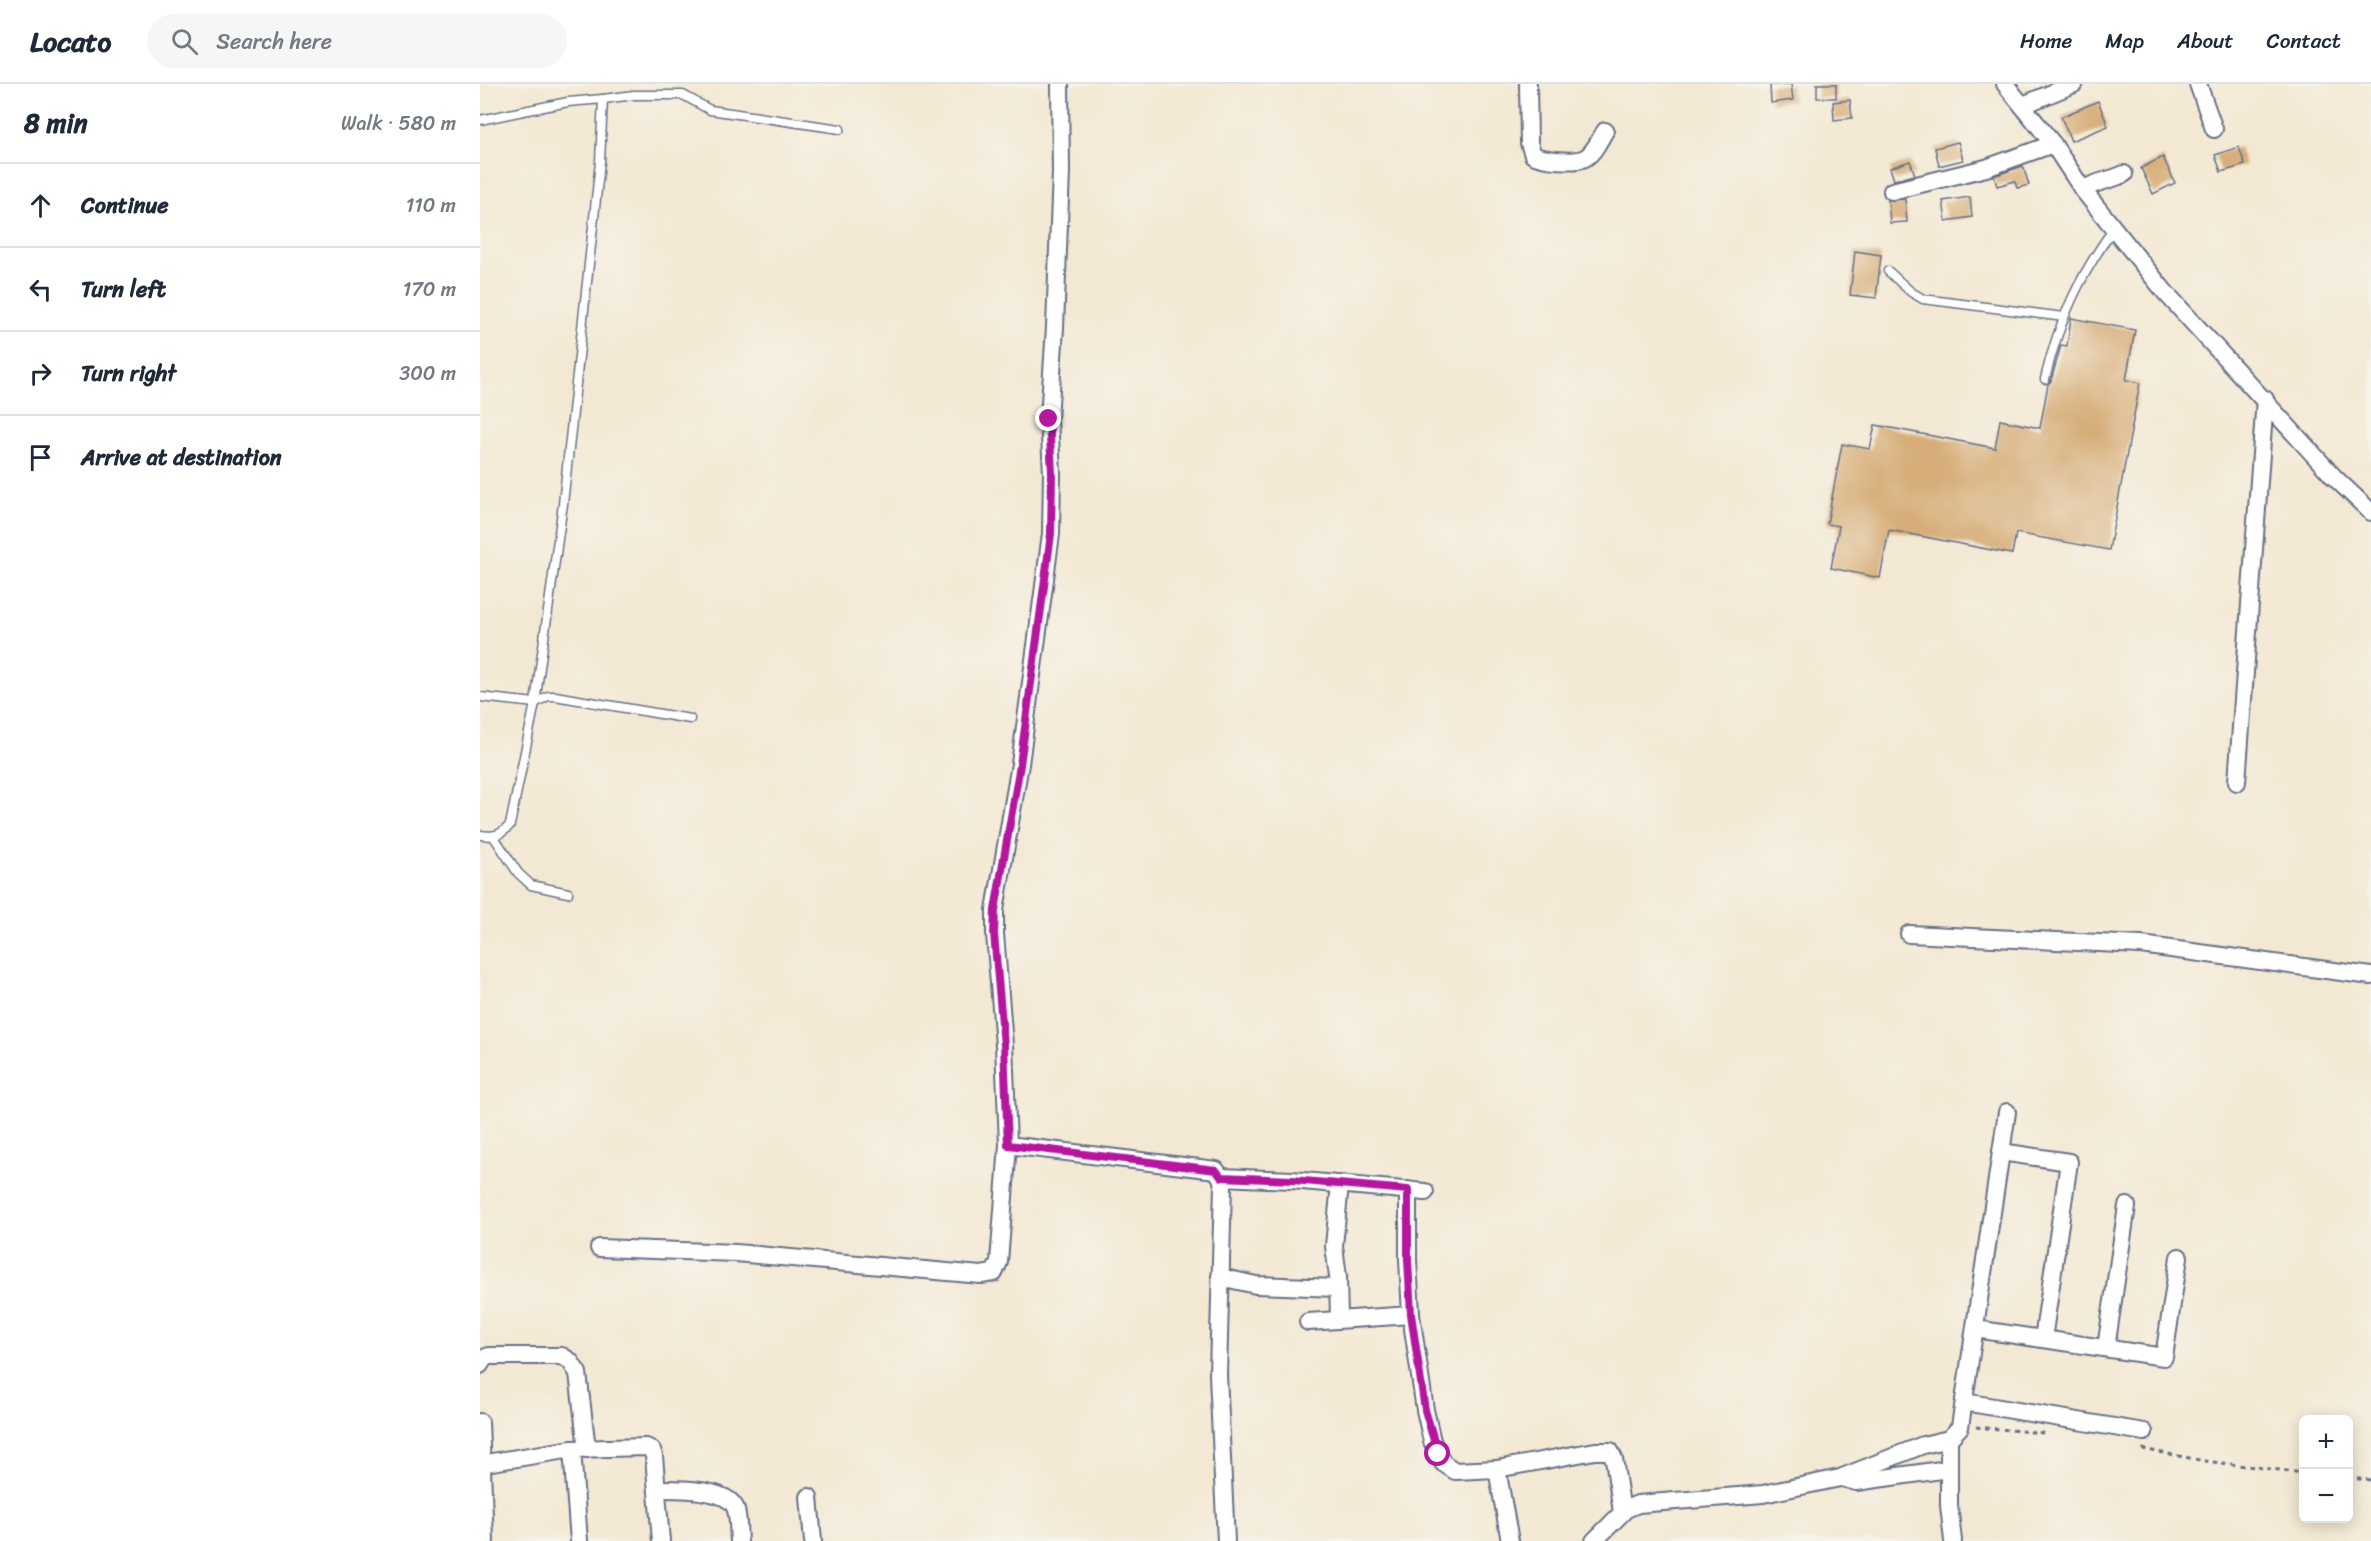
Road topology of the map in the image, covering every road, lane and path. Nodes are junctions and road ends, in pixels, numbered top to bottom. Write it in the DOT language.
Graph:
graph roads {
  1 [pos="1060,84"];
  2 [pos="1528,84"];
  3 [pos="2005,84"];
  4 [pos="2074,84"];
  5 [pos="2198,84"];
  6 [pos="603,99"];
  7 [pos="2023,105"];
  8 [pos="480,120"];
  9 [pos="840,129"];
  10 [pos="2214,129"];
  11 [pos="1605,131"];
  12 [pos="2053,144"];
  13 [pos="2124,174"];
  14 [pos="2084,190"];
  15 [pos="1892,191"];
  16 [pos="2114,228"];
  17 [pos="1888,271"];
  18 [pos="2064,317"];
  19 [pos="2045,379"];
  20 [pos="2265,399"];
  21 [pos="2371,512"];
  22 [pos="480,697"];
  23 [pos="535,703"];
  24 [pos="690,718"];
  25 [pos="2237,782"];
  26 [pos="480,835"];
  27 [pos="494,837"];
  28 [pos="568,893"];
  29 [pos="1909,934"];
  30 [pos="2371,976"];
  31 [pos="2007,1112"];
  32 [pos="1008,1145"];
  33 [pos="2001,1152"];
  34 [pos="1221,1177"];
  35 [pos="1340,1184"];
  36 [pos="1408,1190"];
  37 [pos="1425,1192"];
  38 [pos="2127,1206"];
  39 [pos="599,1248"];
  40 [pos="2179,1257"];
  41 [pos="1220,1277"];
  42 [pos="1338,1288"];
  43 [pos="1411,1314"];
  44 [pos="1338,1320"];
  45 [pos="1308,1322"];
  46 [pos="1975,1329"];
  47 [pos="2043,1339"];
  48 [pos="2106,1348"];
  49 [pos="480,1365"];
  50 [pos="1964,1401"];
  51 [pos="480,1422"];
  52 [pos="2144,1432"];
  53 [pos="1955,1433"];
  54 [pos="2045,1434"];
  55 [pos="2132,1447"];
  56 [pos="579,1449"];
  57 [pos="481,1464"];
  58 [pos="1497,1469"];
  59 [pos="1948,1469"];
  60 [pos="2299,1472"];
  61 [pos="1840,1478"];
  62 [pos="2353,1478"];
  63 [pos="2371,1480"];
  64 [pos="658,1489"];
  65 [pos="809,1497"];
  66 [pos="1622,1512"];
  67 [pos="485,1541"];
  68 [pos="579,1541"];
  69 [pos="661,1541"];
  70 [pos="739,1541"];
  71 [pos="813,1541"];
  72 [pos="1226,1541"];
  73 [pos="1510,1541"];
  74 [pos="1594,1541"];
  75 [pos="1953,1541"];
  1 -- 32 [label="street"];
  2 -- 11 [label="street"];
  3 -- 7 [label="street"];
  4 -- 7 [label="street"];
  5 -- 10 [label="street"];
  6 -- 8 [label="lane"];
  6 -- 9 [label="lane"];
  6 -- 23 [label="lane"];
  7 -- 12 [label="street"];
  12 -- 14 [label="street"];
  12 -- 15 [label="street"];
  13 -- 14 [label="street"];
  14 -- 16 [label="street"];
  16 -- 18 [label="lane"];
  16 -- 20 [label="street"];
  17 -- 18 [label="lane"];
  18 -- 19 [label="lane"];
  20 -- 21 [label="street"];
  20 -- 25 [label="street"];
  22 -- 23 [label="lane"];
  23 -- 24 [label="lane"];
  23 -- 27 [label="lane"];
  26 -- 27 [label="lane"];
  27 -- 28 [label="lane"];
  29 -- 30 [label="street"];
  31 -- 33 [label="street"];
  32 -- 34 [label="street"];
  32 -- 39 [label="street"];
  33 -- 46 [label="street"];
  33 -- 47 [label="street"];
  34 -- 35 [label="street"];
  34 -- 41 [label="street"];
  35 -- 36 [label="street"];
  35 -- 42 [label="street"];
  36 -- 37 [label="street"];
  36 -- 43 [label="street"];
  38 -- 48 [label="street"];
  40 -- 48 [label="street"];
  41 -- 42 [label="street"];
  41 -- 72 [label="street"];
  42 -- 44 [label="street"];
  43 -- 44 [label="street"];
  43 -- 58 [label="street"];
  44 -- 45 [label="street"];
  46 -- 47 [label="street"];
  46 -- 50 [label="street"];
  47 -- 48 [label="street"];
  49 -- 56 [label="street"];
  50 -- 52 [label="street"];
  50 -- 53 [label="street"];
  51 -- 57 [label="street"];
  53 -- 54 [label="path"];
  53 -- 59 [label="street"];
  53 -- 61 [label="street"];
  55 -- 60 [label="path"];
  56 -- 57 [label="street"];
  56 -- 64 [label="street"];
  56 -- 68 [label="street"];
  57 -- 67 [label="street"];
  58 -- 66 [label="street"];
  58 -- 73 [label="street"];
  59 -- 61 [label="street"];
  59 -- 75 [label="street"];
  61 -- 66 [label="street"];
  62 -- 63 [label="path"];
  64 -- 69 [label="street"];
  64 -- 70 [label="street"];
  65 -- 71 [label="street"];
  66 -- 74 [label="street"];
}
